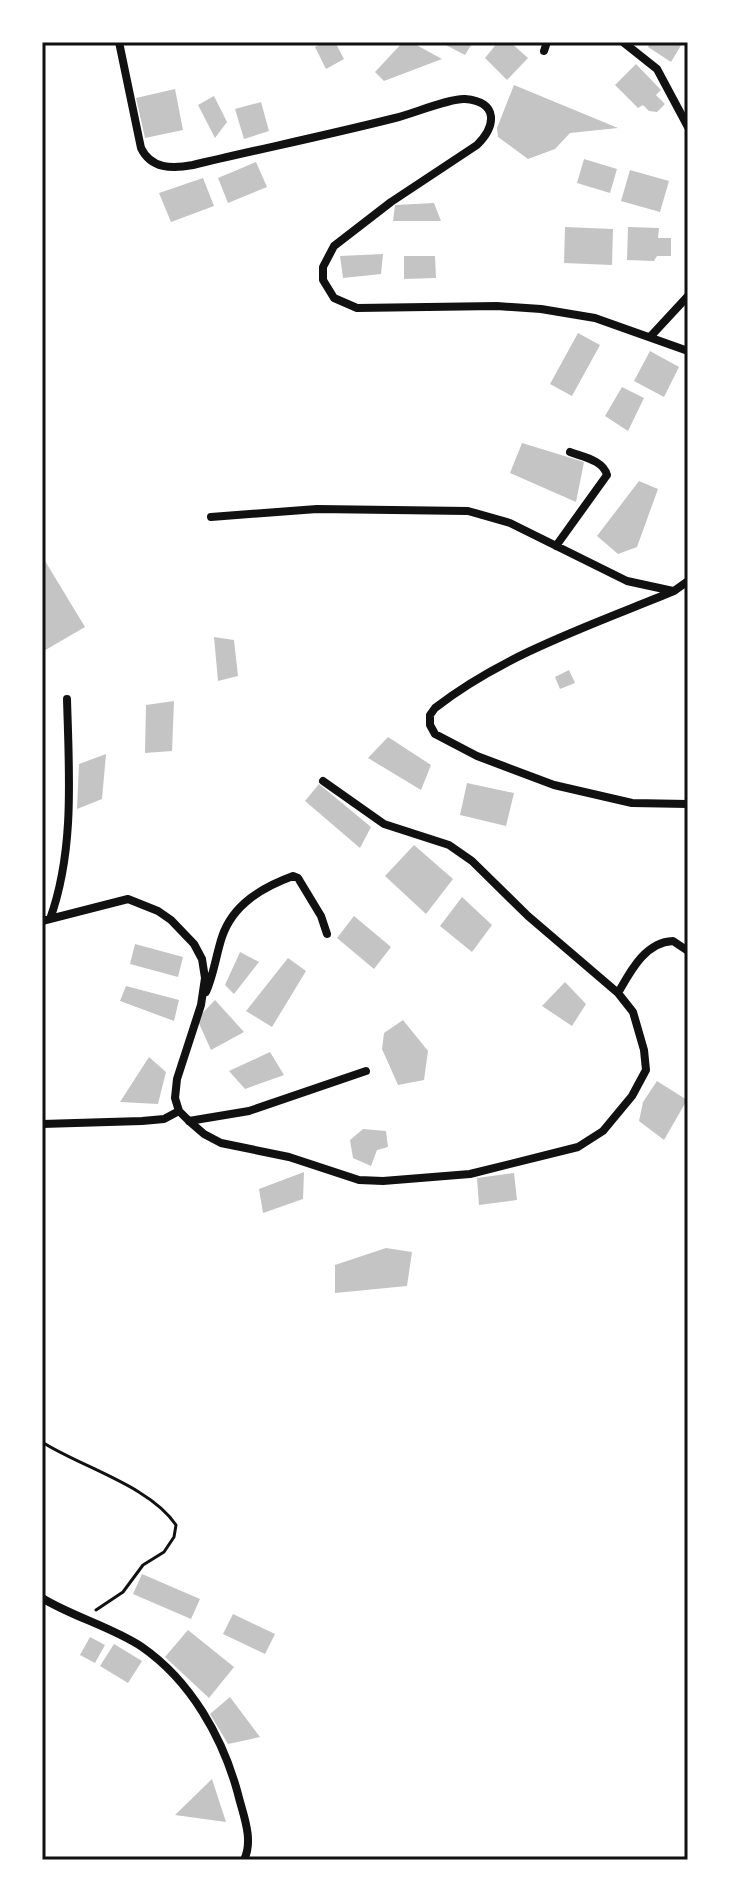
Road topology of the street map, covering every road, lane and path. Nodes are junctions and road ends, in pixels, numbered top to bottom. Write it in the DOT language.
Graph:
graph roads {
  1 [pos="119,42"];
  2 [pos="623,42"];
  3 [pos="688,127"];
  4 [pos="688,296"];
  5 [pos="650,337"];
  6 [pos="688,351"];
  7 [pos="570,452"];
  8 [pos="211,517"];
  9 [pos="556,546"];
  10 [pos="688,581"];
  11 [pos="674,591"];
  12 [pos="67,699"];
  13 [pos="323,781"];
  14 [pos="688,804"];
  15 [pos="46,920"];
  16 [pos="327,934"];
  17 [pos="688,951"];
  18 [pos="618,993"];
  19 [pos="201,1005"];
  20 [pos="366,1071"];
  21 [pos="179,1111"];
  22 [pos="189,1121"];
  23 [pos="42,1124"];
  24 [pos="42,1442"];
  25 [pos="42,1598"];
  26 [pos="83,1619"];
  27 [pos="244,1860"];
  1 -- 5 [label="street"];
  2 -- 3 [label="street"];
  4 -- 5 [label="street"];
  5 -- 6 [label="street"];
  7 -- 9 [label="street"];
  8 -- 9 [label="street"];
  9 -- 11 [label="street"];
  10 -- 11 [label="street"];
  11 -- 14 [label="street"];
  12 -- 15 [label="street"];
  13 -- 18 [label="street"];
  15 -- 19 [label="street"];
  16 -- 19 [label="street"];
  17 -- 18 [label="street"];
  18 -- 22 [label="street"];
  19 -- 21 [label="street"];
  20 -- 22 [label="street"];
  21 -- 22 [label="street"];
  21 -- 23 [label="street"];
  24 -- 26 [label="path"];
  25 -- 26 [label="street"];
  26 -- 27 [label="street"];
}
